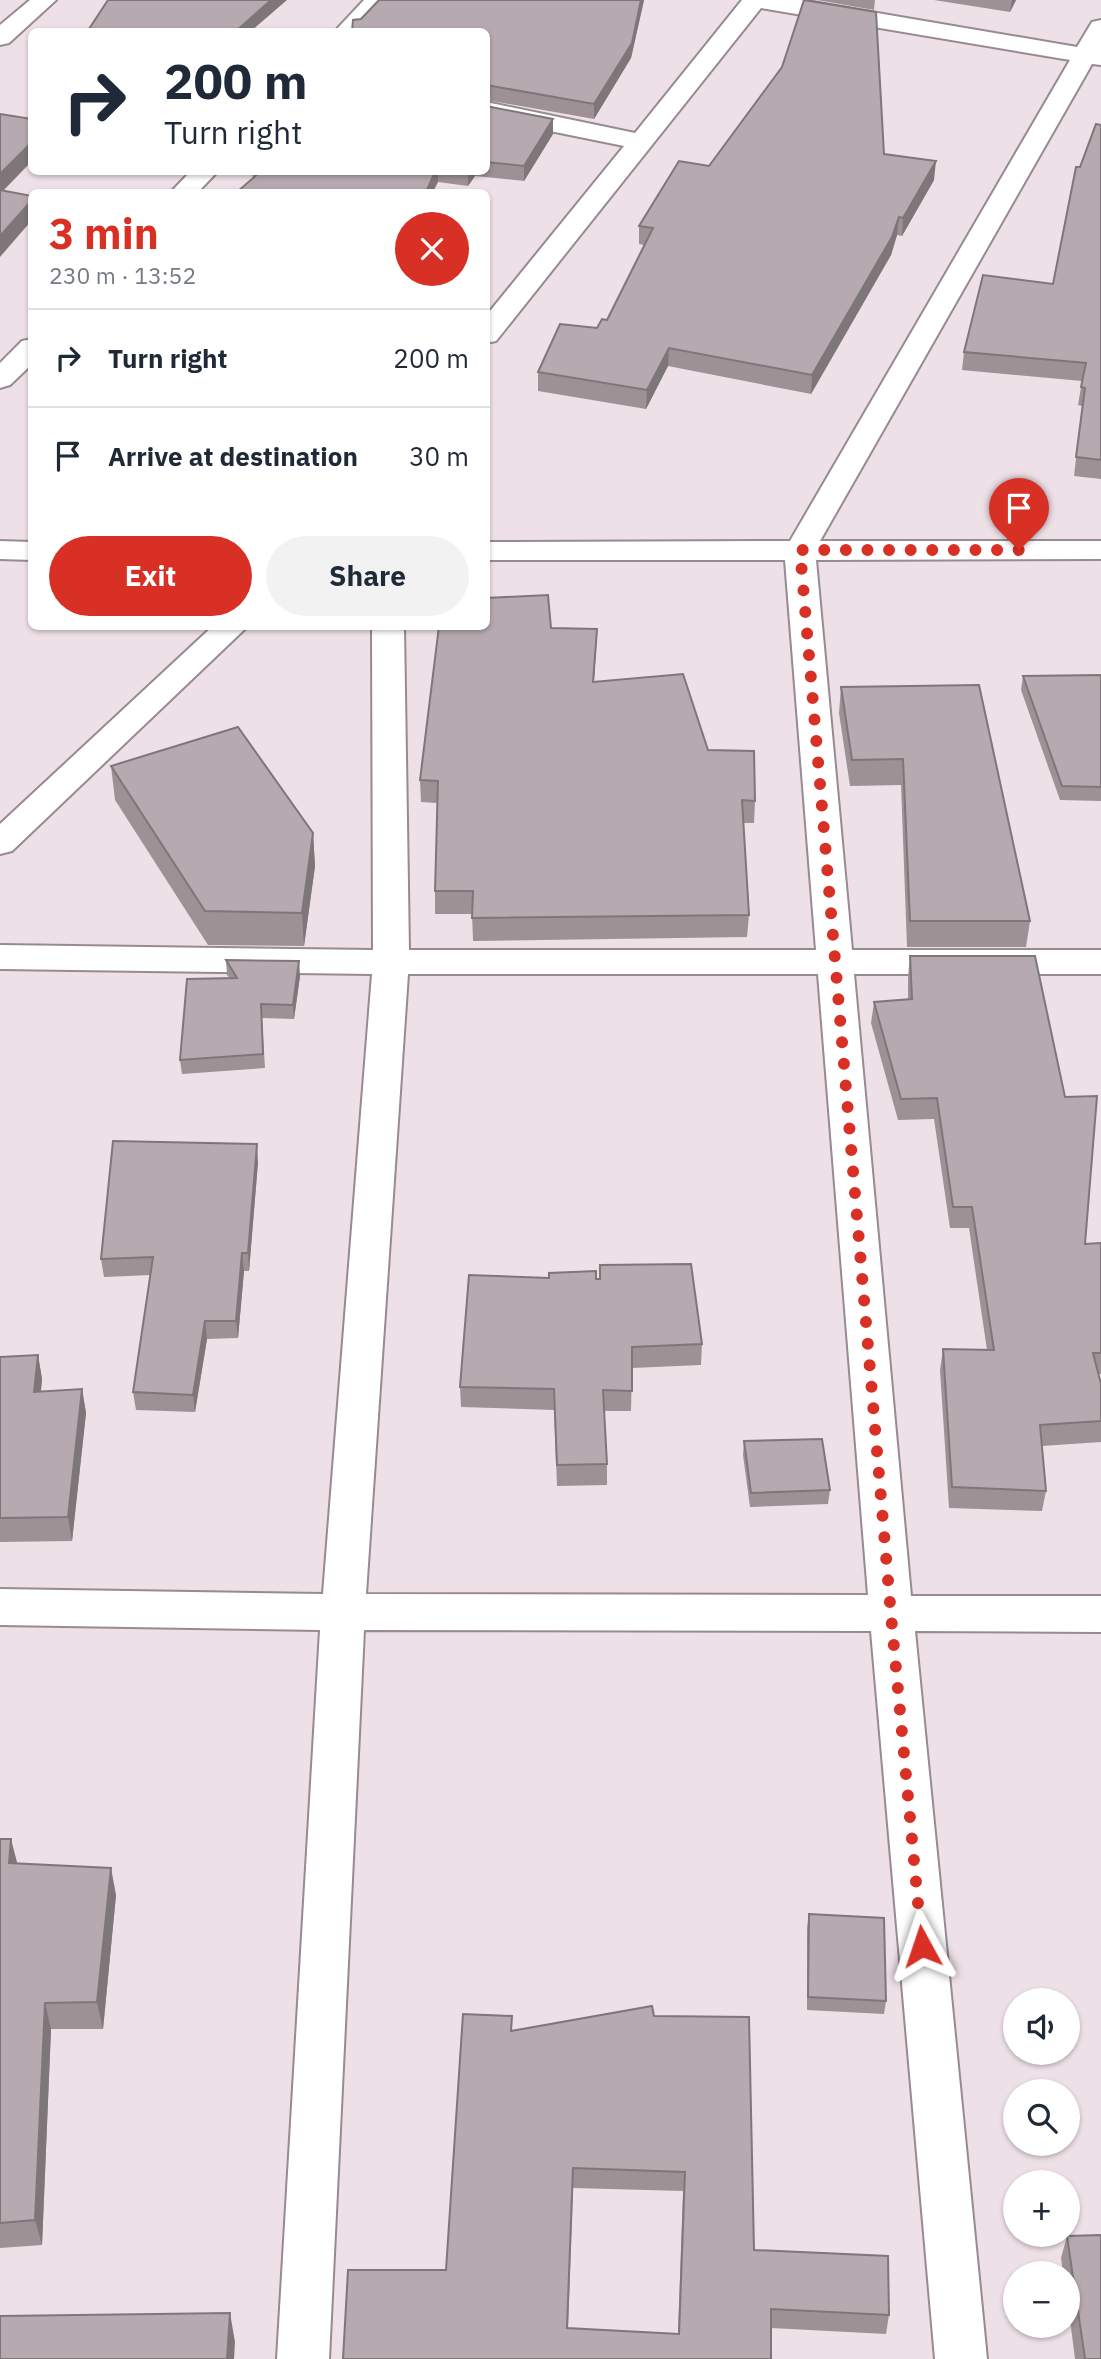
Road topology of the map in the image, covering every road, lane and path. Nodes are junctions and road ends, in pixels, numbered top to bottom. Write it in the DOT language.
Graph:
graph roads {
  1 [pos="44,0"];
  2 [pos="378,0"];
  3 [pos="757,0"];
  4 [pos="1101,27"];
  5 [pos="350,28"];
  6 [pos="0,38"];
  7 [pos="1092,56"];
  8 [pos="490,111"];
  9 [pos="642,142"];
  10 [pos="201,175"];
  11 [pos="187,189"];
  12 [pos="490,330"];
  13 [pos="28,351"];
  14 [pos="0,379"];
  15 [pos="800,550"];
  16 [pos="1101,550"];
  17 [pos="0,551"];
  18 [pos="28,551"];
  19 [pos="490,551"];
  20 [pos="228,630"];
  21 [pos="388,630"];
  22 [pos="0,843"];
  23 [pos="0,957"];
  24 [pos="835,961"];
  25 [pos="391,962"];
  26 [pos="1101,962"];
  27 [pos="0,1607"];
  28 [pos="343,1612"];
  29 [pos="1101,1614"];
  30 [pos="891,1615"];
  31 [pos="303,2359"];
  32 [pos="961,2359"];
  1 -- 6 [label="street"];
  2 -- 5 [label="street"];
  3 -- 7 [label="street"];
  3 -- 9 [label="street"];
  4 -- 7 [label="street"];
  7 -- 15 [label="street"];
  8 -- 9 [label="street"];
  9 -- 12 [label="street"];
  10 -- 11 [label="street"];
  13 -- 14 [label="street"];
  15 -- 16 [label="street"];
  15 -- 19 [label="street"];
  15 -- 24 [label="street"];
  17 -- 18 [label="street"];
  20 -- 22 [label="street"];
  21 -- 25 [label="street"];
  23 -- 25 [label="street"];
  24 -- 25 [label="street"];
  24 -- 26 [label="street"];
  24 -- 30 [label="street"];
  25 -- 28 [label="street"];
  27 -- 28 [label="street"];
  28 -- 30 [label="street"];
  28 -- 31 [label="street"];
  29 -- 30 [label="street"];
  30 -- 32 [label="street"];
}
